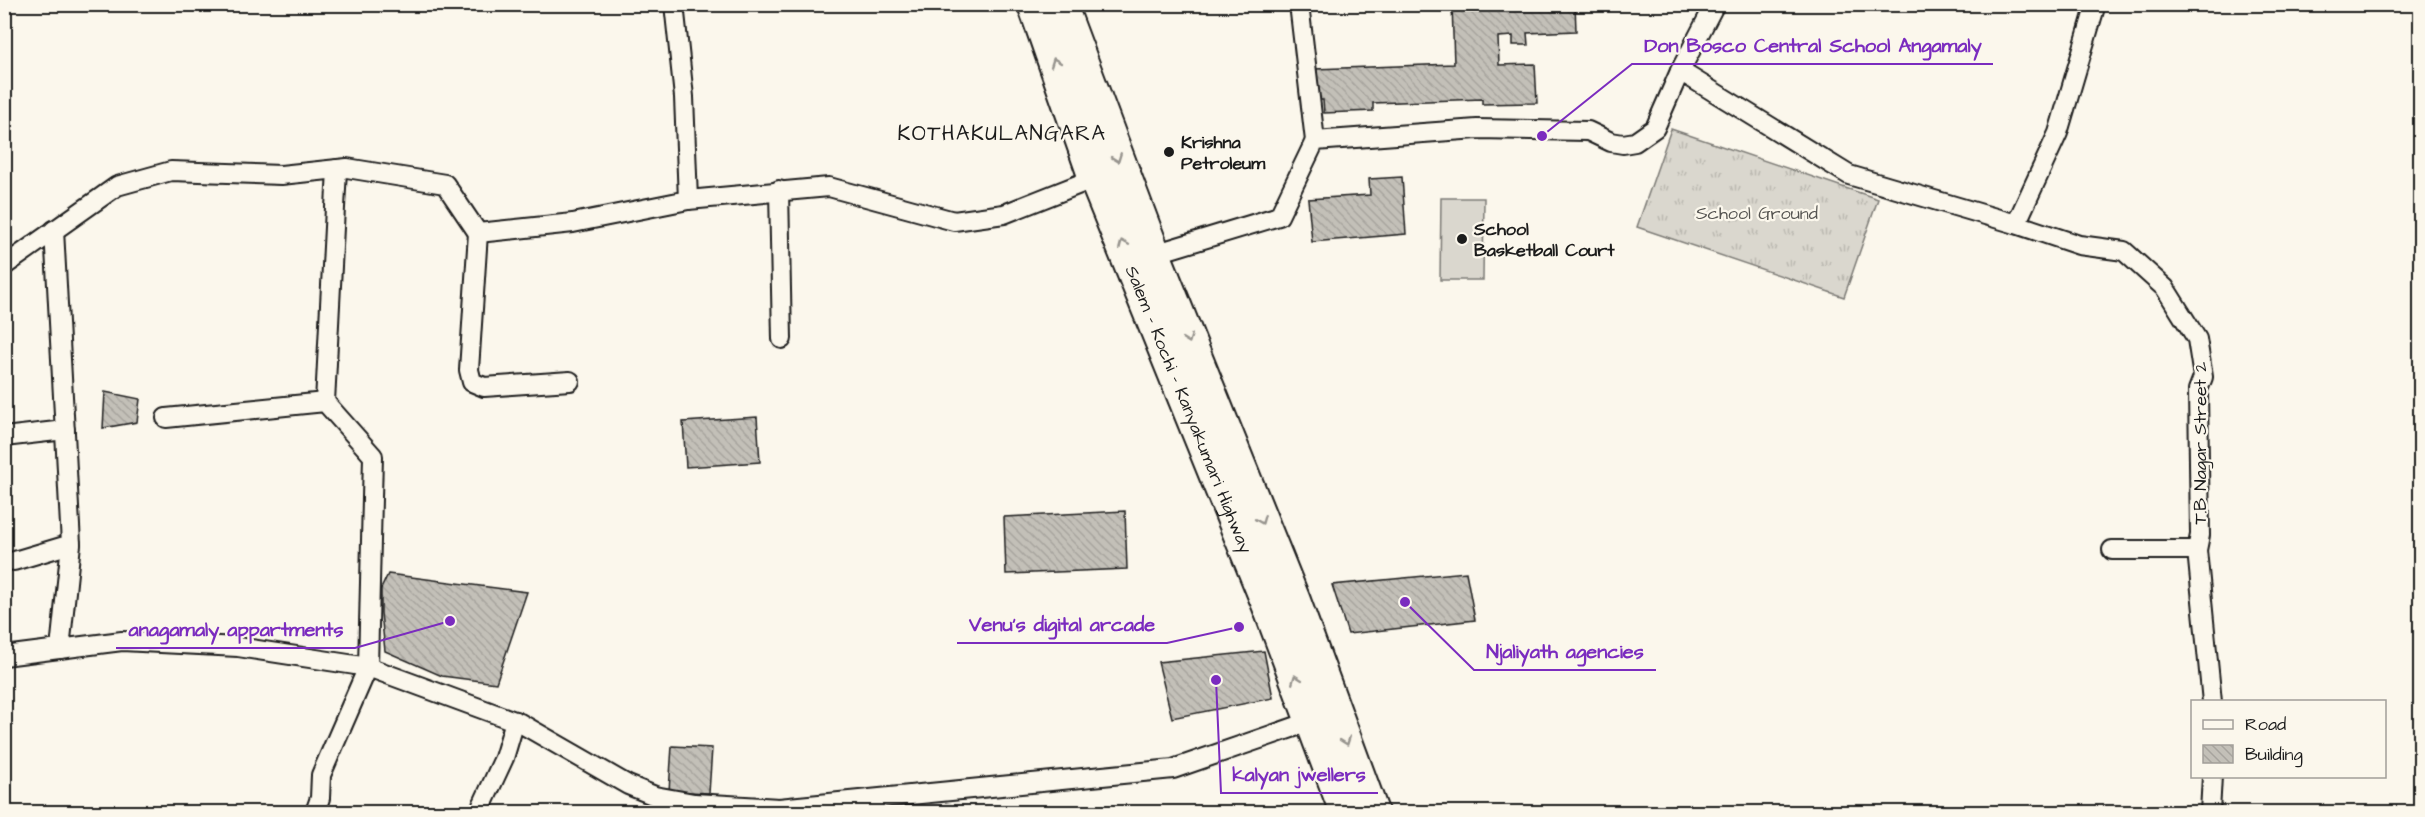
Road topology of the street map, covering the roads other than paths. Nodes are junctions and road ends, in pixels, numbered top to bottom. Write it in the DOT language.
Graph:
graph roads {
  1 [pos="674,4"];
  2 [pos="1034,4"];
  3 [pos="1060,4"];
  4 [pos="1299,4"];
  5 [pos="1715,4"];
  6 [pos="2096,4"];
  7 [pos="1680,71"];
  8 [pos="1314,141"];
  9 [pos="337,169"];
  10 [pos="1095,178"];
  11 [pos="779,190"];
  12 [pos="688,200"];
  13 [pos="2016,224"];
  14 [pos="54,230"];
  15 [pos="478,233"];
  16 [pos="1154,254"];
  17 [pos="4,266"];
  18 [pos="782,339"];
  19 [pos="570,381"];
  20 [pos="325,402"];
  21 [pos="166,418"];
  22 [pos="65,430"];
  23 [pos="4,437"];
  24 [pos="71,544"];
  25 [pos="2112,550"];
  26 [pos="2197,550"];
  27 [pos="14,561"];
  28 [pos="60,649"];
  29 [pos="4,656"];
  30 [pos="368,667"];
  31 [pos="2212,700"];
  32 [pos="515,721"];
  33 [pos="1312,721"];
  34 [pos="2212,778"];
  35 [pos="898,804"];
  36 [pos="315,813"];
  37 [pos="479,813"];
  38 [pos="1346,813"];
  39 [pos="1372,813"];
  40 [pos="2210,813"];
  1 -- 12 [label="street"];
  10 -- 2 [label="highway, Salem - Kochi - Kanyakumari Highway, one-way"];
  3 -- 16 [label="highway, Salem - Kochi - Kanyakumari Highway, one-way"];
  4 -- 8 [label="street"];
  5 -- 7 [label="street"];
  6 -- 13 [label="street"];
  7 -- 8 [label="street"];
  7 -- 13 [label="street, T.B Nagar Street 2"];
  8 -- 16 [label="street"];
  9 -- 14 [label="street"];
  9 -- 15 [label="street"];
  9 -- 20 [label="street"];
  10 -- 11 [label="street"];
  33 -- 10 [label="highway, Salem - Kochi - Kanyakumari Highway, one-way"];
  11 -- 12 [label="street"];
  11 -- 18 [label="street"];
  12 -- 15 [label="street"];
  13 -- 26 [label="street, T.B Nagar Street 2"];
  14 -- 17 [label="street"];
  14 -- 22 [label="street"];
  15 -- 19 [label="street"];
  16 -- 39 [label="highway, Salem - Kochi - Kanyakumari Highway, one-way"];
  20 -- 21 [label="street"];
  20 -- 30 [label="street"];
  22 -- 23 [label="street"];
  22 -- 24 [label="street"];
  24 -- 27 [label="street"];
  24 -- 28 [label="street"];
  25 -- 26 [label="street"];
  26 -- 31 [label="street, T.B Nagar Street 2"];
  28 -- 29 [label="street"];
  28 -- 30 [label="street"];
  30 -- 32 [label="street"];
  30 -- 36 [label="street"];
  32 -- 35 [label="street"];
  32 -- 37 [label="street"];
  33 -- 35 [label="street"];
  33 -- 38 [label="highway, Salem - Kochi - Kanyakumari Highway"];
  34 -- 40 [label="street"];
}
